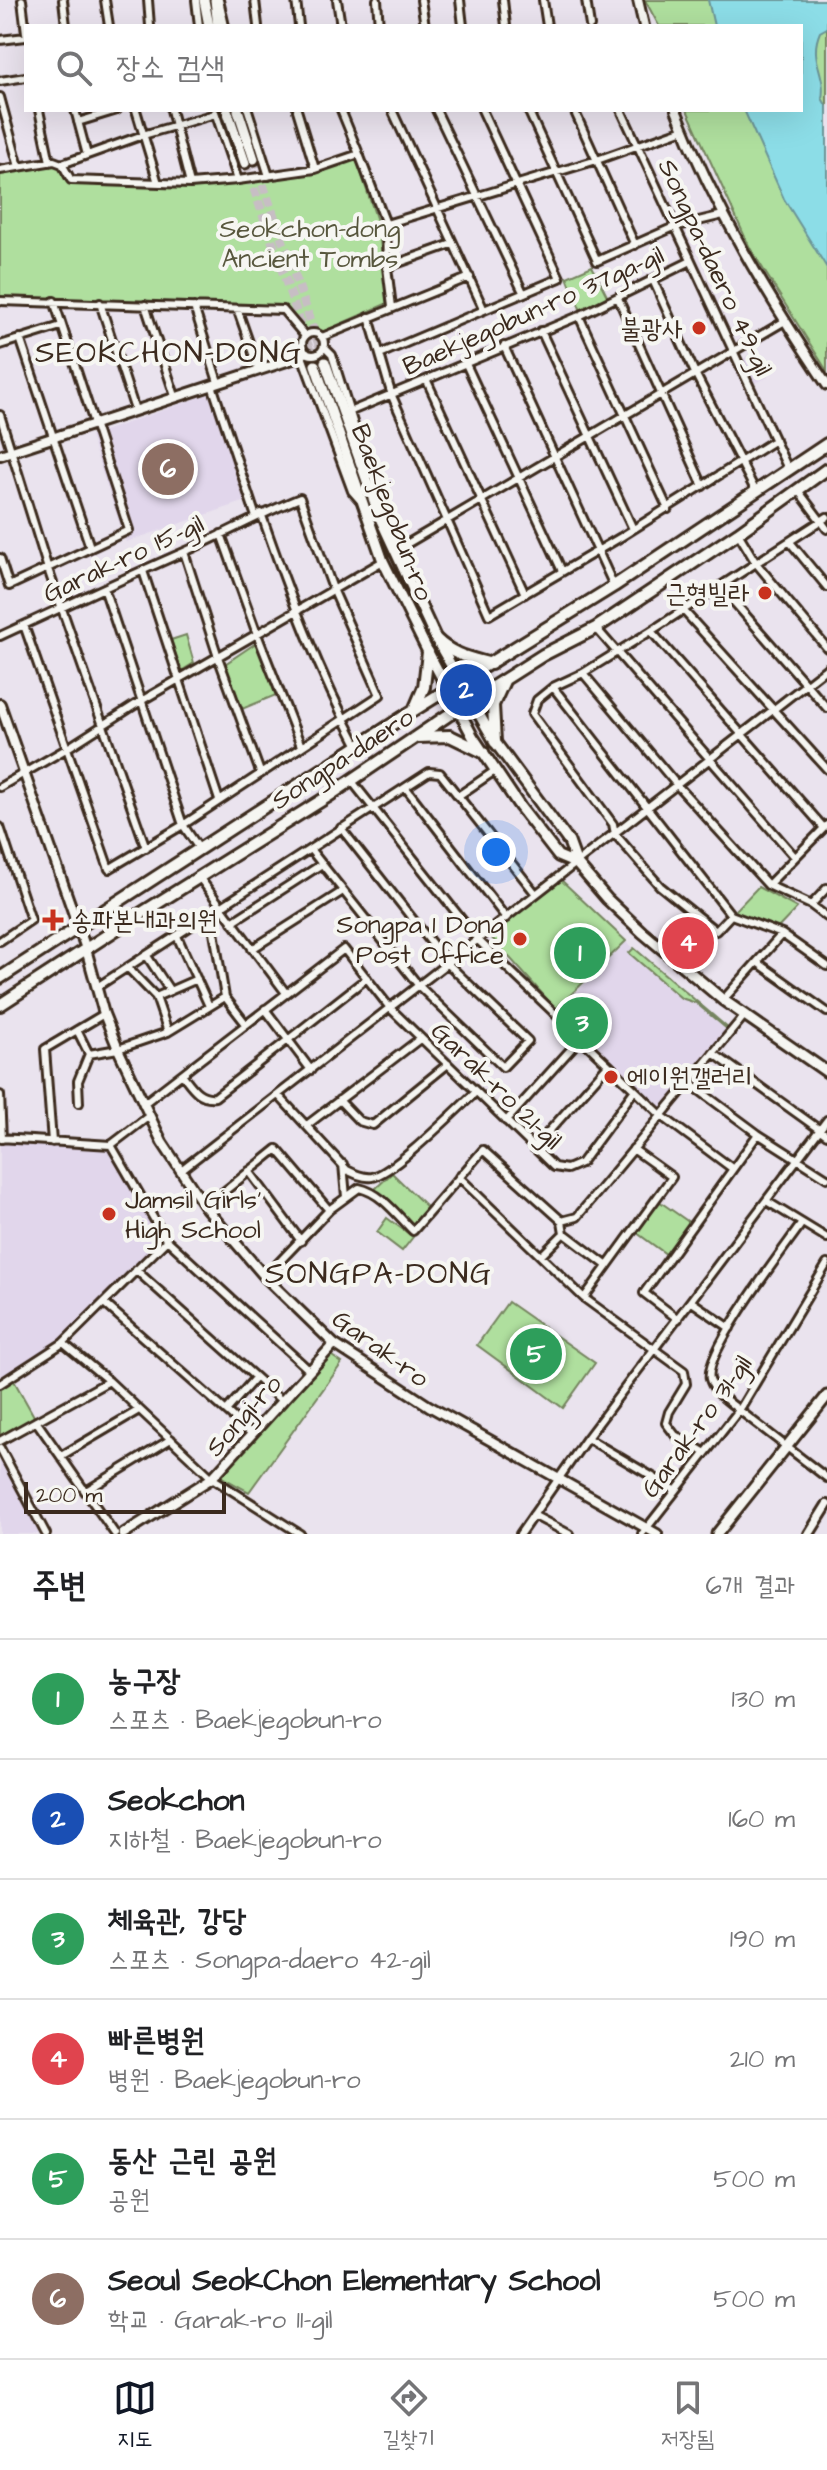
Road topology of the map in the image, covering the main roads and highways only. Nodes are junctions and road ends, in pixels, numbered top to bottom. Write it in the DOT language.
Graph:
graph roads {
  1 [pos="204,0"];
  2 [pos="217,0"];
  3 [pos="209,24"];
  4 [pos="218,24"];
  5 [pos="228,112"];
  6 [pos="238,112"];
  7 [pos="827,444"];
  8 [pos="827,469"];
  9 [pos="436,639"];
  10 [pos="428,652"];
  11 [pos="491,664"];
  12 [pos="505,679"];
  13 [pos="461,682"];
  14 [pos="448,690"];
  15 [pos="473,700"];
  16 [pos="459,709"];
  17 [pos="414,710"];
  18 [pos="415,737"];
  19 [pos="495,742"];
  20 [pos="483,752"];
  21 [pos="577,864"];
  22 [pos="0,978"];
  23 [pos="0,1005"];
  24 [pos="827,1072"];
  25 [pos="827,1396"];
  26 [pos="717,1534"];
  1 -- 3 [label="main road"];
  2 -- 4 [label="main road"];
  5 -- 6 [label="main road"];
  7 -- 11 [label="main road, Songpa-daero"];
  8 -- 12 [label="main road, Songpa-daero"];
  9 -- 10 [label="main road, Baekjegobun-ro"];
  9 -- 11 [label="main road"];
  9 -- 13 [label="main road, Baekjegobun-ro"];
  10 -- 14 [label="main road, Baekjegobun-ro"];
  10 -- 17 [label="main road"];
  11 -- 13 [label="main road, Songpa-daero"];
  12 -- 15 [label="main road, Songpa-daero"];
  12 -- 19 [label="main road"];
  13 -- 14 [label="main road, Songpa-daero"];
  13 -- 15 [label="main road, Baekjegobun-ro"];
  14 -- 16 [label="main road, Baekjegobun-ro"];
  14 -- 17 [label="main road, Songpa-daero"];
  15 -- 16 [label="main road, Songpa-daero"];
  15 -- 19 [label="main road, Baekjegobun-ro"];
  16 -- 18 [label="main road, Songpa-daero"];
  16 -- 20 [label="main road, Baekjegobun-ro"];
  17 -- 22 [label="main road, Songpa-daero"];
  18 -- 20 [label="main road"];
  18 -- 23 [label="main road, Songpa-daero"];
  19 -- 21 [label="main road, Baekjegobun-ro"];
  20 -- 21 [label="main road, Baekjegobun-ro"];
  21 -- 24 [label="main road, Baekjegobun-ro"];
  25 -- 26 [label="main road"];
}
